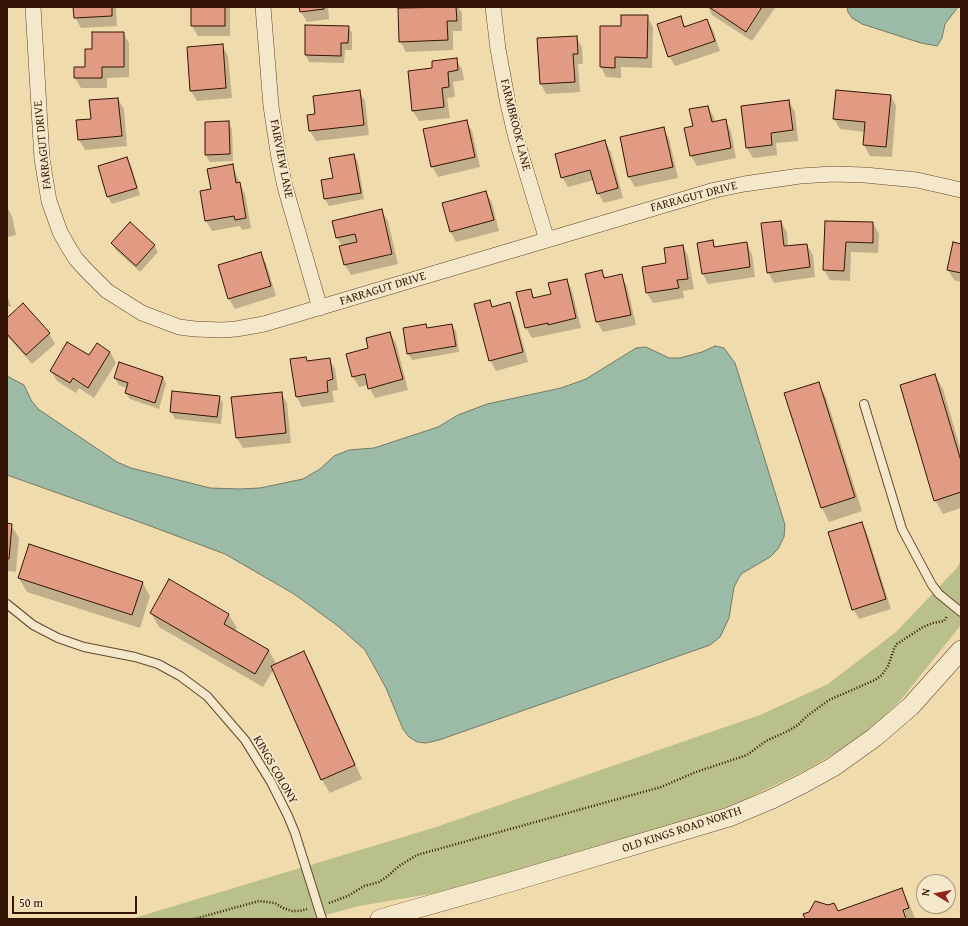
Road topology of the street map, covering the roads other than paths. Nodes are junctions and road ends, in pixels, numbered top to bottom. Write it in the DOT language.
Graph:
graph roads {
  1 [pos="32,7"];
  2 [pos="263,7"];
  3 [pos="493,7"];
  4 [pos="961,190"];
  5 [pos="547,240"];
  6 [pos="320,308"];
  7 [pos="864,404"];
  8 [pos="7,604"];
  9 [pos="961,612"];
  10 [pos="961,650"];
  11 [pos="322,919"];
  12 [pos="380,919"];
  1 -- 6 [label="street, FARRAGUT DRIVE"];
  2 -- 6 [label="street, FAIRVIEW LANE"];
  3 -- 5 [label="street, FARMBROOK LANE"];
  4 -- 5 [label="street, FARRAGUT DRIVE"];
  5 -- 6 [label="street, FARRAGUT DRIVE"];
  7 -- 9 [label="lane"];
  8 -- 11 [label="lane, KINGS COLONY"];
  10 -- 12 [label="street, OLD KINGS ROAD NORTH"];
}
